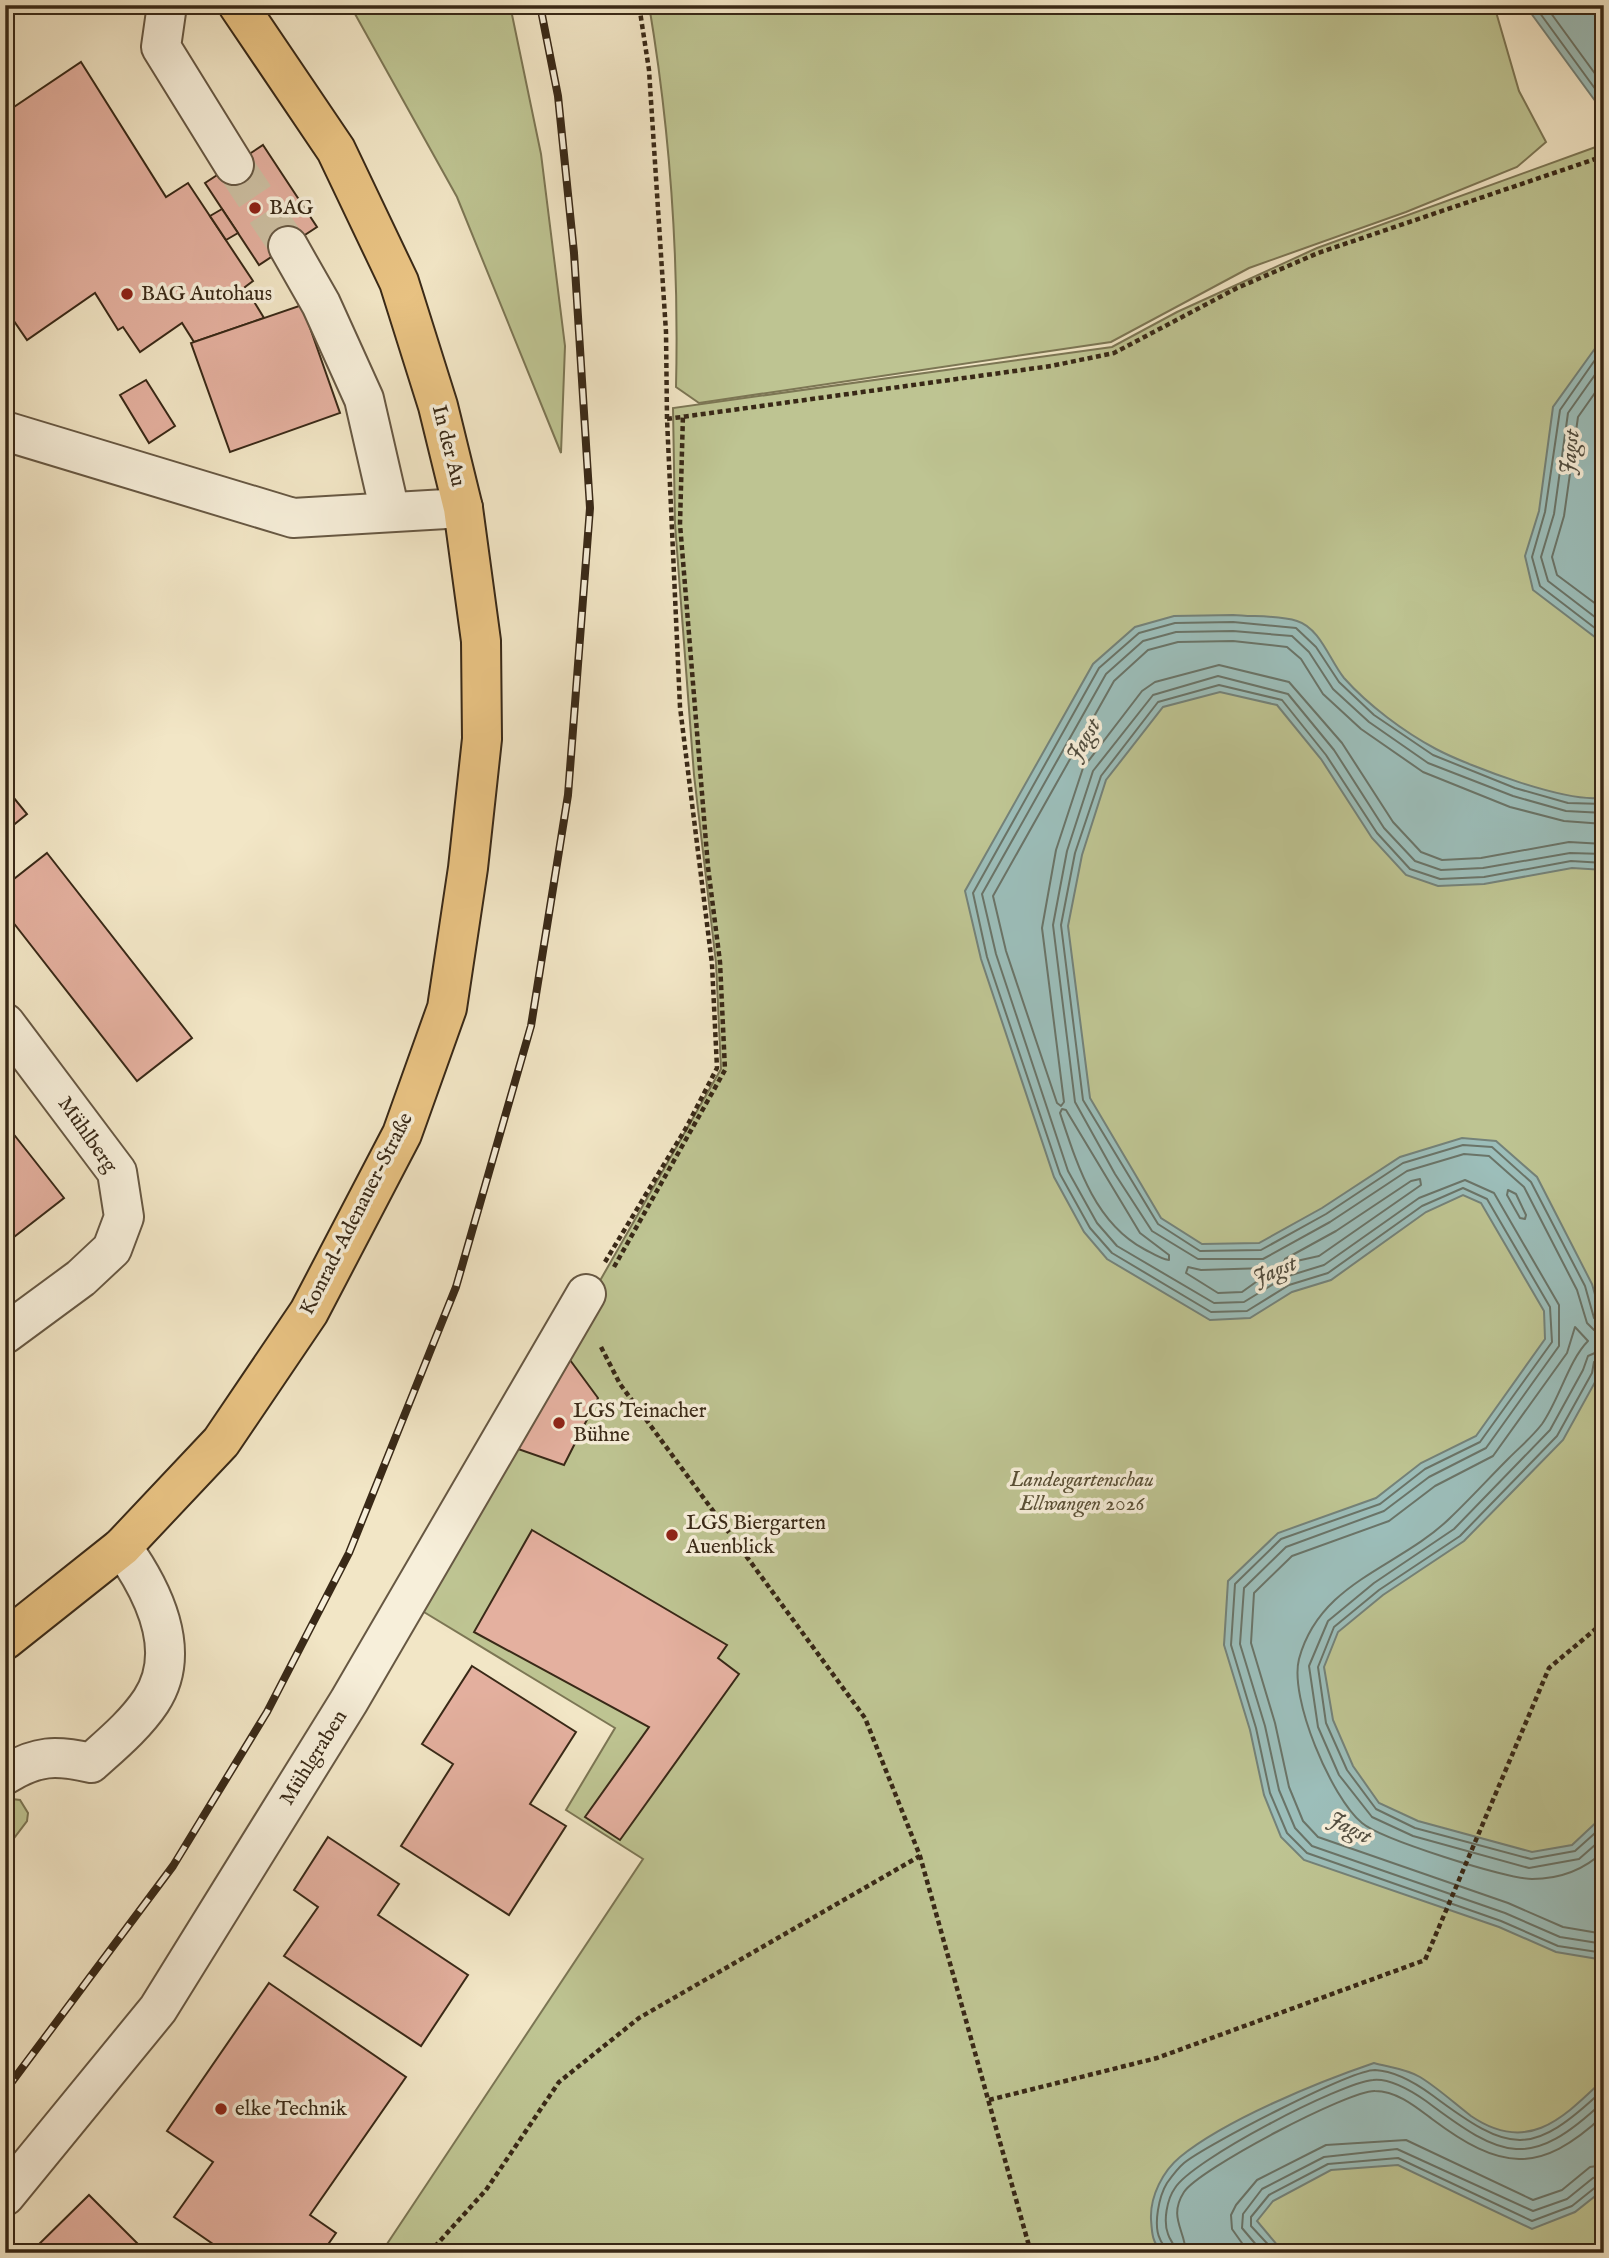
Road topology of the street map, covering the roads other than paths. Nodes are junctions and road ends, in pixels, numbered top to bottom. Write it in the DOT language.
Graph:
graph roads {
  1 [pos="167,5"];
  2 [pos="238,5"];
  3 [pos="234,164"];
  4 [pos="288,246"];
  5 [pos="5,431"];
  6 [pos="463,508"];
  7 [pos="390,512"];
  8 [pos="5,1023"];
  9 [pos="598,1284"];
  10 [pos="5,1334"];
  11 [pos="122,1547"];
  12 [pos="5,1640"];
  13 [pos="5,1775"];
  14 [pos="5,2196"];
  1 -- 3 [label="street"];
  2 -- 6 [label="main road, In der Au"];
  4 -- 7 [label="street"];
  5 -- 7 [label="street, In der Au"];
  6 -- 7 [label="street, In der Au"];
  6 -- 11 [label="main road, Konrad-Adenauer-Straße"];
  8 -- 10 [label="street, Mühlberg"];
  9 -- 14 [label="street, Mühlgraben"];
  11 -- 12 [label="main road, Konrad-Adenauer-Straße"];
  11 -- 13 [label="street"];
}
